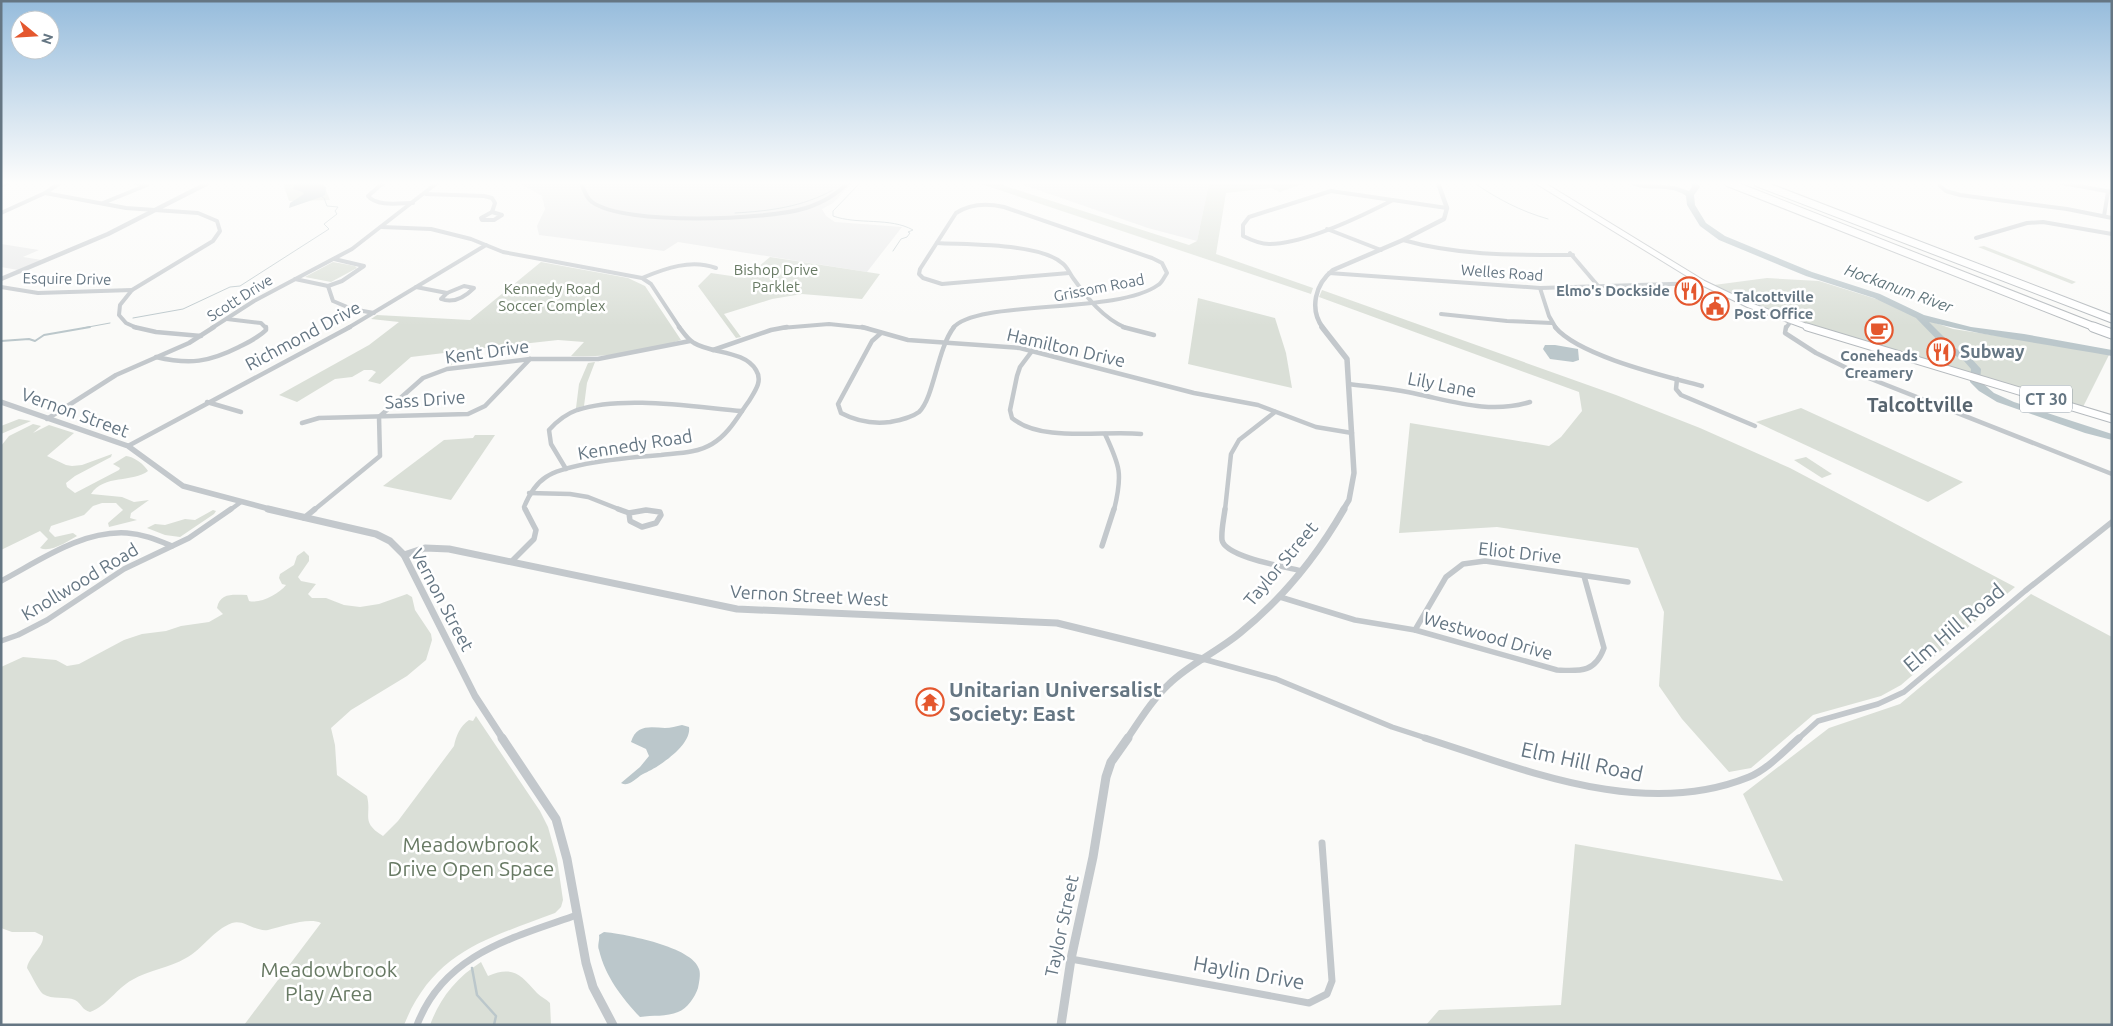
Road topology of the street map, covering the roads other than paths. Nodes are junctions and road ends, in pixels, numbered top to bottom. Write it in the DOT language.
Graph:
graph roads {
  1 [pos="113,231"];
  2 [pos="220,231"];
  3 [pos="377,231"];
  4 [pos="439,231"];
  5 [pos="946,231"];
  6 [pos="1073,231"];
  7 [pos="1242,231"];
  8 [pos="1320,231"];
  9 [pos="1332,231"];
  10 [pos="1423,231"];
  11 [pos="1618,231"];
  12 [pos="1850,231"];
  13 [pos="1861,231"];
  14 [pos="1883,231"];
  15 [pos="1891,231"];
  16 [pos="2001,231"];
  17 [pos="2094,231"];
  18 [pos="1867,233"];
  19 [pos="2112,234"];
  20 [pos="1976,238"];
  21 [pos="1403,240"];
  22 [pos="937,243"];
  23 [pos="487,245"];
  24 [pos="1381,250"];
  25 [pos="334,259"];
  26 [pos="716,268"];
  27 [pos="1329,272"];
  28 [pos="1069,273"];
  29 [pos="642,278"];
  30 [pos="1,279"];
  31 [pos="295,279"];
  32 [pos="1703,283"];
  33 [pos="328,286"];
  34 [pos="1,287"];
  35 [pos="415,287"];
  36 [pos="1599,287"];
  37 [pos="1540,288"];
  38 [pos="132,290"];
  39 [pos="448,292"];
  40 [pos="1093,302"];
  41 [pos="375,313"];
  42 [pos="1441,314"];
  43 [pos="226,319"];
  44 [pos="2112,319"];
  45 [pos="1791,321"];
  46 [pos="1552,323"];
  47 [pos="2112,330"];
  48 [pos="881,333"];
  49 [pos="2112,334"];
  50 [pos="1154,335"];
  51 [pos="201,336"];
  52 [pos="690,341"];
  53 [pos="945,342"];
  54 [pos="713,350"];
  55 [pos="1032,351"];
  56 [pos="156,357"];
  57 [pos="530,359"];
  58 [pos="1677,379"];
  59 [pos="1349,384"];
  60 [pos="1702,386"];
  61 [pos="1,402"];
  62 [pos="207,402"];
  63 [pos="1530,402"];
  64 [pos="742,411"];
  65 [pos="241,412"];
  66 [pos="1275,412"];
  67 [pos="379,417"];
  68 [pos="47,419"];
  69 [pos="2112,419"];
  70 [pos="302,423"];
  71 [pos="1755,426"];
  72 [pos="1352,433"];
  73 [pos="1105,434"];
  74 [pos="1141,434"];
  75 [pos="128,446"];
  76 [pos="566,469"];
  77 [pos="2112,474"];
  78 [pos="529,493"];
  79 [pos="241,502"];
  80 [pos="629,513"];
  81 [pos="303,518"];
  82 [pos="2112,522"];
  83 [pos="172,546"];
  84 [pos="1102,546"];
  85 [pos="404,555"];
  86 [pos="512,561"];
  87 [pos="1302,571"];
  88 [pos="1584,576"];
  89 [pos="1,582"];
  90 [pos="1628,582"];
  91 [pos="1280,597"];
  92 [pos="1415,630"];
  93 [pos="1127,640"];
  94 [pos="1,641"];
  95 [pos="1203,659"];
  96 [pos="1322,843"];
  97 [pos="577,915"];
  98 [pos="1071,959"];
  99 [pos="417,1025"];
  100 [pos="613,1025"];
  101 [pos="1061,1025"];
  1 -- 30 [label="street"];
  2 -- 38 [label="street"];
  3 -- 25 [label="street, Scott Drive"];
  4 -- 23 [label="street"];
  5 -- 22 [label="street, Grissom Road"];
  6 -- 40 [label="street, Grissom Road"];
  7 -- 8 [label="street"];
  9 -- 24 [label="street"];
  10 -- 21 [label="street"];
  11 -- 32 [label="main road, CT 30"];
  12 -- 49 [label="highway"];
  13 -- 18 [label="highway"];
  14 -- 44 [label="highway"];
  15 -- 44 [label="highway"];
  16 -- 20 [label="street"];
  17 -- 19 [label="street"];
  18 -- 44 [label="highway"];
  18 -- 47 [label="highway"];
  21 -- 24 [label="street"];
  21 -- 36 [label="street"];
  22 -- 28 [label="street"];
  22 -- 28 [label="street, Grissom Road"];
  23 -- 29 [label="street"];
  23 -- 35 [label="street, Richmond Drive"];
  24 -- 27 [label="street"];
  25 -- 31 [label="street, Scott Drive"];
  25 -- 33 [label="street"];
  26 -- 29 [label="street"];
  27 -- 37 [label="street, Welles Road"];
  27 -- 59 [label="street, Taylor Street"];
  28 -- 40 [label="street"];
  29 -- 52 [label="street"];
  31 -- 33 [label="street"];
  31 -- 43 [label="street, Scott Drive"];
  32 -- 36 [label="street, Welles Road"];
  32 -- 45 [label="main road, CT 30"];
  33 -- 41 [label="street"];
  34 -- 38 [label="street, Esquire Drive"];
  35 -- 39 [label="street"];
  35 -- 41 [label="street, Richmond Drive"];
  36 -- 37 [label="street, Welles Road"];
  37 -- 46 [label="street"];
  38 -- 51 [label="street"];
  39 -- 39 [label="street"];
  40 -- 50 [label="street"];
  40 -- 53 [label="street, Grissom Road"];
  41 -- 62 [label="street, Richmond Drive"];
  42 -- 46 [label="street"];
  43 -- 51 [label="street, Scott Drive"];
  43 -- 56 [label="street"];
  45 -- 69 [label="main road, CT 30"];
  45 -- 77 [label="street"];
  46 -- 58 [label="street"];
  48 -- 53 [label="street, Hamilton Drive"];
  48 -- 53 [label="street, Grissom Road"];
  48 -- 54 [label="street, Hamilton Drive"];
  51 -- 56 [label="street, Scott Drive"];
  52 -- 54 [label="street, Kennedy Road"];
  52 -- 57 [label="street, Kent Drive"];
  53 -- 55 [label="street, Hamilton Drive"];
  54 -- 64 [label="street, Kennedy Road"];
  55 -- 66 [label="street, Hamilton Drive"];
  55 -- 73 [label="street"];
  56 -- 68 [label="street, Scott Drive"];
  57 -- 67 [label="street, Kent Drive"];
  57 -- 67 [label="street, Sass Drive"];
  58 -- 60 [label="street"];
  58 -- 71 [label="street"];
  59 -- 63 [label="street, Lily Lane"];
  59 -- 72 [label="street, Taylor Street"];
  61 -- 68 [label="street, Vernon Street"];
  62 -- 65 [label="street"];
  62 -- 75 [label="street, Richmond Drive"];
  64 -- 76 [label="street, Kennedy Road"];
  64 -- 76 [label="street"];
  66 -- 72 [label="street, Hamilton Drive"];
  66 -- 87 [label="street"];
  67 -- 70 [label="street, Sass Drive"];
  67 -- 81 [label="street"];
  68 -- 75 [label="street, Vernon Street"];
  72 -- 87 [label="street, Taylor Street"];
  73 -- 74 [label="street"];
  73 -- 84 [label="street"];
  75 -- 79 [label="street, Vernon Street"];
  76 -- 78 [label="street, Kennedy Road"];
  78 -- 80 [label="street"];
  78 -- 86 [label="street"];
  79 -- 81 [label="street, Vernon Street"];
  79 -- 83 [label="street, Knollwood Road"];
  80 -- 80 [label="street"];
  81 -- 85 [label="street, Vernon Street"];
  82 -- 95 [label="street, Elm Hill Road"];
  83 -- 89 [label="street, Knollwood Road"];
  83 -- 94 [label="street, Knollwood Road"];
  85 -- 86 [label="street, Vernon Street West"];
  85 -- 97 [label="street, Vernon Street"];
  86 -- 93 [label="street, Vernon Street West"];
  87 -- 91 [label="street, Taylor Street"];
  88 -- 90 [label="street, Eliot Drive"];
  88 -- 92 [label="street, Eliot Drive"];
  88 -- 92 [label="street, Westwood Drive"];
  91 -- 92 [label="street, Westwood Drive"];
  91 -- 95 [label="street, Taylor Street"];
  93 -- 95 [label="street, Elm Hill Road"];
  95 -- 98 [label="street, Taylor Street"];
  96 -- 98 [label="street, Haylin Drive"];
  97 -- 99 [label="street"];
  97 -- 100 [label="street, Vernon Street"];
  98 -- 101 [label="street, Taylor Street"];
}
